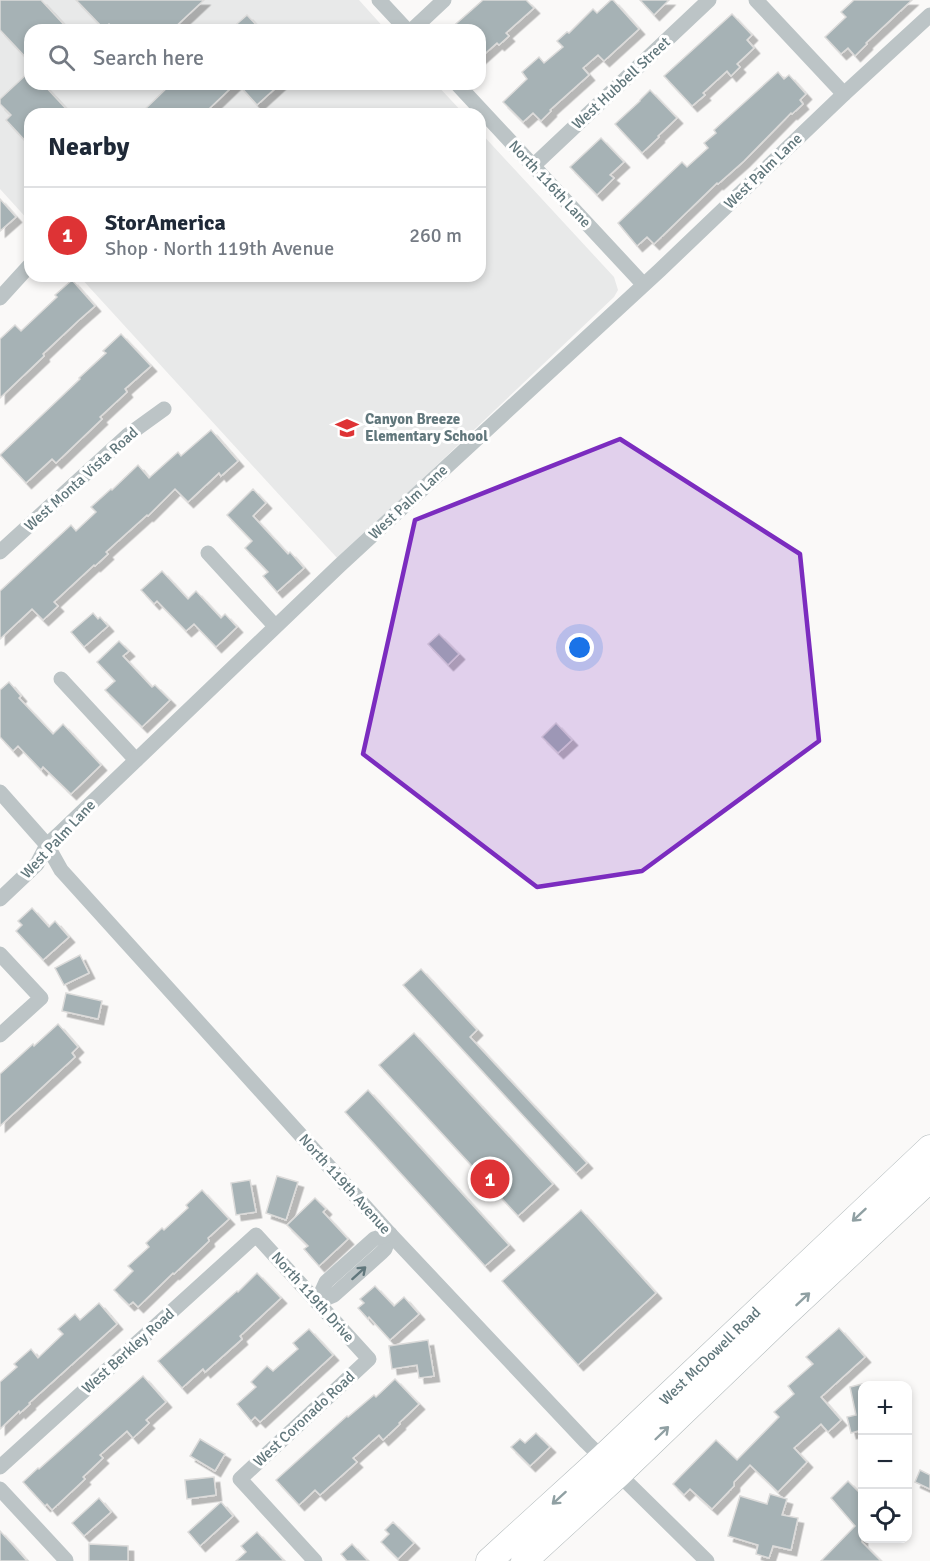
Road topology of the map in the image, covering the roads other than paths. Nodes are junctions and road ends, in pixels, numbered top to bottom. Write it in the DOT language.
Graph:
graph roads {
  1 [pos="379,0"];
  2 [pos="444,0"];
  3 [pos="709,0"];
  4 [pos="756,0"];
  5 [pos="930,15"];
  6 [pos="401,24"];
  7 [pos="418,24"];
  8 [pos="463,90"];
  9 [pos="844,94"];
  10 [pos="479,108"];
  11 [pos="486,115"];
  12 [pos="533,166"];
  13 [pos="24,272"];
  14 [pos="643,284"];
  15 [pos="0,298"];
  16 [pos="164,410"];
  17 [pos="0,552"];
  18 [pos="207,554"];
  19 [pos="275,626"];
  20 [pos="61,679"];
  21 [pos="136,760"];
  22 [pos="0,792"];
  23 [pos="48,845"];
  24 [pos="0,899"];
  25 [pos="0,954"];
  26 [pos="0,1035"];
  27 [pos="930,1148"];
  28 [pos="930,1179"];
  29 [pos="390,1234"];
  30 [pos="256,1235"];
  31 [pos="317,1302"];
  32 [pos="369,1359"];
  33 [pos="611,1466"];
  34 [pos="0,1467"];
  35 [pos="0,1489"];
  36 [pos="65,1560"];
  37 [pos="315,1561"];
  38 [pos="489,1561"];
  39 [pos="524,1561"];
  40 [pos="708,1561"];
  1 -- 6 [label="street"];
  2 -- 7 [label="street"];
  3 -- 12 [label="street, West Hubbell Street"];
  4 -- 9 [label="street"];
  5 -- 9 [label="street, West Palm Lane"];
  8 -- 10 [label="street, North 116th Lane"];
  9 -- 14 [label="street, West Palm Lane"];
  11 -- 12 [label="street, North 116th Lane"];
  12 -- 14 [label="street, North 116th Lane"];
  13 -- 15 [label="street"];
  14 -- 19 [label="street, West Palm Lane"];
  16 -- 17 [label="street, West Monta Vista Road"];
  18 -- 19 [label="street"];
  19 -- 21 [label="street, West Palm Lane"];
  20 -- 21 [label="street"];
  21 -- 23 [label="street, West Palm Lane"];
  22 -- 23 [label="street, North 119th Avenue"];
  23 -- 24 [label="street, West Palm Lane"];
  23 -- 29 [label="street, North 119th Avenue"];
  25 -- 26 [label="street"];
  27 -- 33 [label="main road, West McDowell Road, one-way"];
  33 -- 28 [label="main road, West McDowell Road, one-way"];
  29 -- 31 [label="street"];
  29 -- 33 [label="street, North 119th Avenue"];
  30 -- 31 [label="street, North 119th Drive"];
  30 -- 34 [label="street, West Berkley Road"];
  31 -- 32 [label="street, North 119th Drive"];
  32 -- 37 [label="street, West Coronado Road"];
  33 -- 38 [label="main road, West McDowell Road, one-way"];
  33 -- 39 [label="main road, West McDowell Road"];
  33 -- 40 [label="street, North 119th Avenue"];
  35 -- 36 [label="street"];
}
